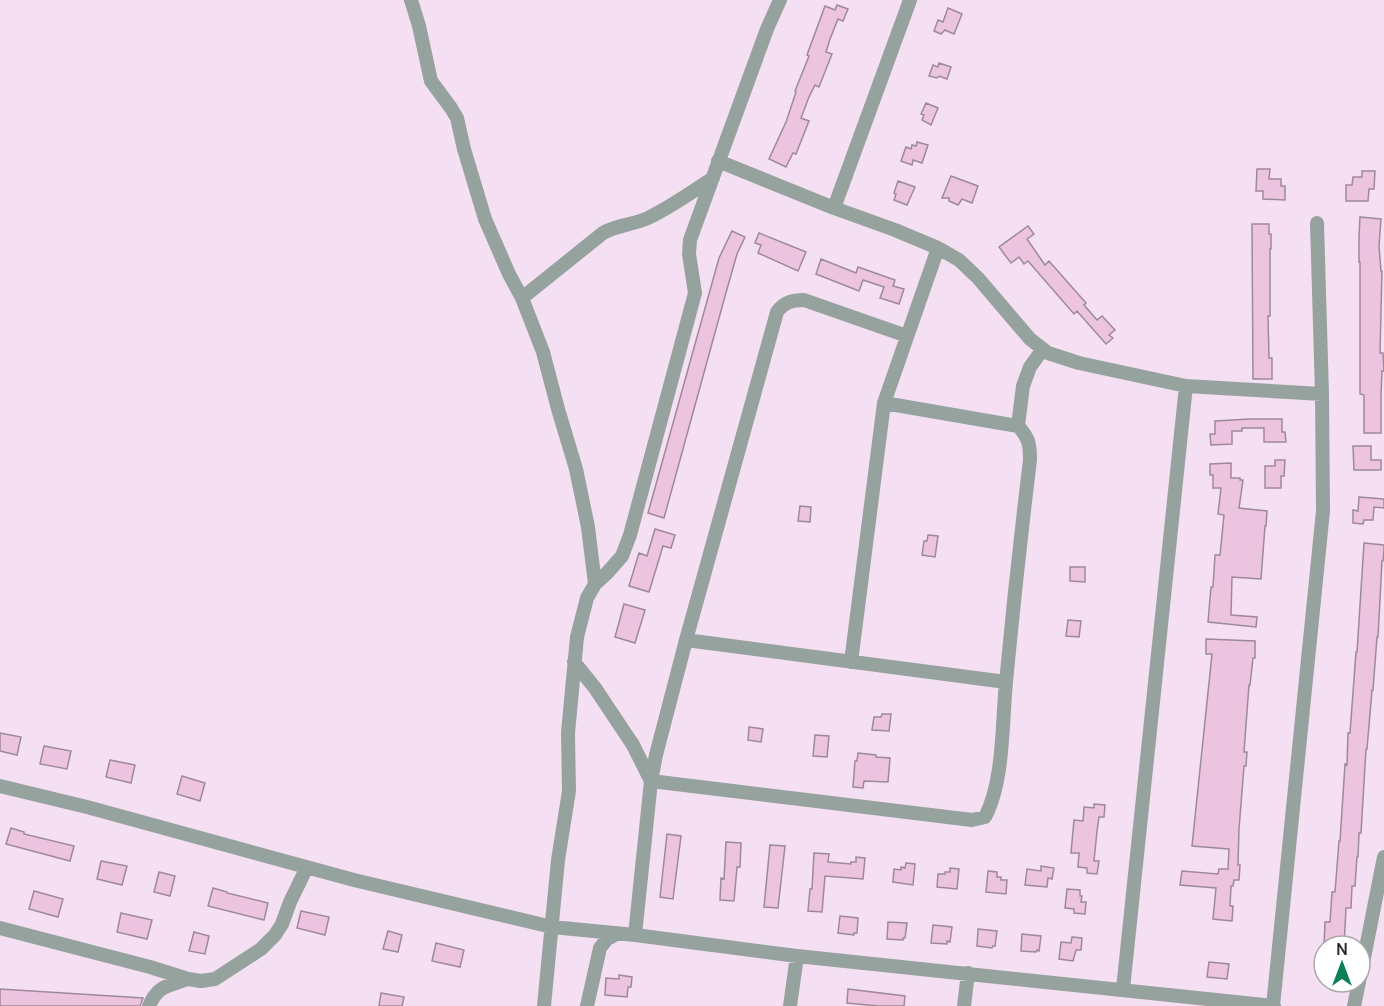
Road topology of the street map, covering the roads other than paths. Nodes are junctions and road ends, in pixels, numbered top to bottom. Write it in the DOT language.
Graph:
graph roads {
  1 [pos="411,0"];
  2 [pos="780,0"];
  3 [pos="910,0"];
  4 [pos="718,161"];
  5 [pos="713,178"];
  6 [pos="834,208"];
  7 [pos="1317,223"];
  8 [pos="938,248"];
  9 [pos="522,298"];
  10 [pos="907,336"];
  11 [pos="1043,349"];
  12 [pos="1186,386"];
  13 [pos="1322,394"];
  14 [pos="884,403"];
  15 [pos="1018,426"];
  16 [pos="595,584"];
  17 [pos="686,640"];
  18 [pos="574,662"];
  19 [pos="851,662"];
  20 [pos="1006,682"];
  21 [pos="651,781"];
  22 [pos="0,786"];
  23 [pos="1384,857"];
  24 [pos="307,867"];
  25 [pos="552,927"];
  26 [pos="0,928"];
  27 [pos="618,933"];
  28 [pos="1369,934"];
  29 [pos="635,935"];
  30 [pos="797,956"];
  31 [pos="968,973"];
  32 [pos="188,979"];
  33 [pos="1123,989"];
  34 [pos="149,1006"];
  35 [pos="544,1006"];
  36 [pos="587,1006"];
  37 [pos="790,1006"];
  38 [pos="964,1006"];
  39 [pos="1274,1006"];
  1 -- 9 [label="street"];
  2 -- 4 [label="street"];
  3 -- 6 [label="street"];
  4 -- 5 [label="street"];
  4 -- 6 [label="street"];
  5 -- 9 [label="street"];
  5 -- 16 [label="street"];
  6 -- 8 [label="street"];
  7 -- 13 [label="street"];
  8 -- 10 [label="street"];
  8 -- 11 [label="street"];
  9 -- 16 [label="street"];
  10 -- 14 [label="street"];
  10 -- 17 [label="street"];
  11 -- 12 [label="street"];
  11 -- 15 [label="street"];
  12 -- 13 [label="street"];
  12 -- 33 [label="street"];
  13 -- 39 [label="street"];
  14 -- 15 [label="street"];
  14 -- 19 [label="street"];
  15 -- 20 [label="street"];
  16 -- 18 [label="street"];
  17 -- 19 [label="street"];
  17 -- 21 [label="street"];
  18 -- 21 [label="street"];
  18 -- 25 [label="street"];
  19 -- 20 [label="street"];
  20 -- 21 [label="street"];
  21 -- 29 [label="street"];
  22 -- 24 [label="street"];
  23 -- 28 [label="street"];
  24 -- 25 [label="street"];
  24 -- 32 [label="street"];
  25 -- 27 [label="street"];
  25 -- 35 [label="street"];
  26 -- 32 [label="street"];
  27 -- 29 [label="street"];
  27 -- 36 [label="street"];
  29 -- 30 [label="street"];
  30 -- 31 [label="street"];
  30 -- 37 [label="street"];
  31 -- 33 [label="street"];
  31 -- 38 [label="street"];
  32 -- 34 [label="street"];
  33 -- 39 [label="street"];
}
